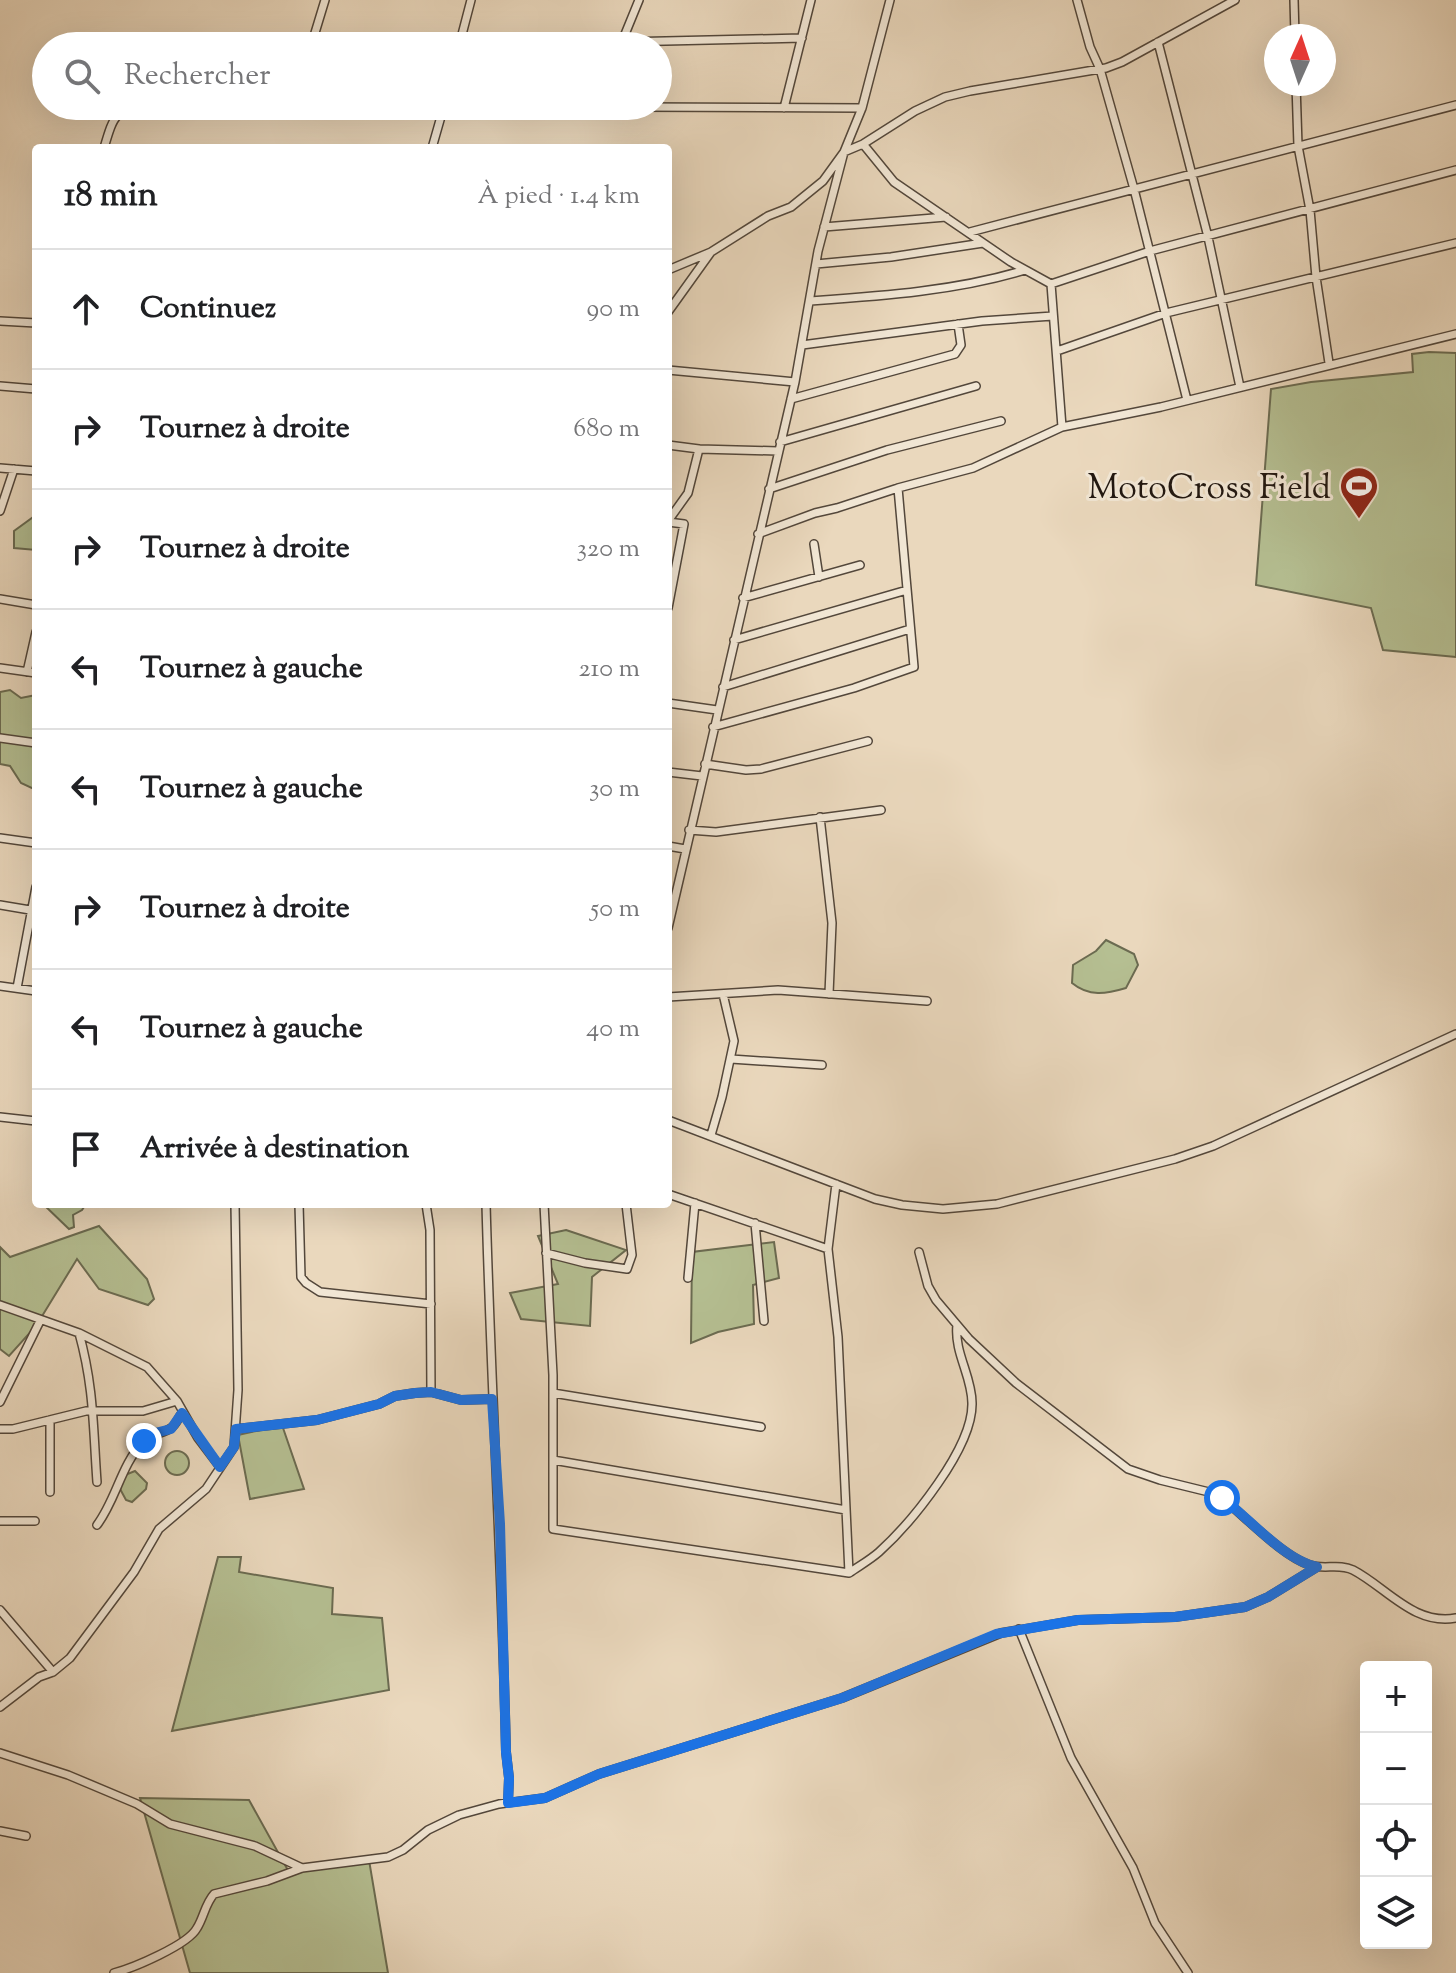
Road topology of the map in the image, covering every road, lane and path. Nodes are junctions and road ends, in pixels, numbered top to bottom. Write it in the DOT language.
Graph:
graph roads {
  1 [pos="325,0"];
  2 [pos="471,0"];
  3 [pos="639,0"];
  4 [pos="811,0"];
  5 [pos="890,0"];
  6 [pos="1077,0"];
  7 [pos="1235,0"];
  8 [pos="1294,0"];
  9 [pos="1295,24"];
  10 [pos="315,32"];
  11 [pos="463,32"];
  12 [pos="626,32"];
  13 [pos="802,38"];
  14 [pos="672,42"];
  15 [pos="1158,42"];
  16 [pos="1100,69"];
  17 [pos="1296,96"];
  18 [pos="1456,105"];
  19 [pos="672,107"];
  20 [pos="784,108"];
  21 [pos="862,108"];
  22 [pos="114,120"];
  23 [pos="440,120"];
  24 [pos="105,144"];
  25 [pos="433,144"];
  26 [pos="863,144"];
  27 [pos="1298,146"];
  28 [pos="844,152"];
  29 [pos="1456,170"];
  30 [pos="1192,175"];
  31 [pos="1134,189"];
  32 [pos="1310,210"];
  33 [pos="946,217"];
  34 [pos="824,227"];
  35 [pos="970,232"];
  36 [pos="1208,237"];
  37 [pos="983,243"];
  38 [pos="1456,243"];
  39 [pos="1150,251"];
  40 [pos="711,252"];
  41 [pos="816,264"];
  42 [pos="672,268"];
  43 [pos="1025,270"];
  44 [pos="1316,277"];
  45 [pos="1051,284"];
  46 [pos="810,301"];
  47 [pos="1221,301"];
  48 [pos="672,306"];
  49 [pos="1166,313"];
  50 [pos="1053,316"];
  51 [pos="0,321"];
  52 [pos="32,323"];
  53 [pos="958,324"];
  54 [pos="1456,334"];
  55 [pos="802,345"];
  56 [pos="1057,351"];
  57 [pos="1329,363"];
  58 [pos="672,370"];
  59 [pos="795,382"];
  60 [pos="0,386"];
  61 [pos="976,386"];
  62 [pos="1240,387"];
  63 [pos="32,389"];
  64 [pos="791,399"];
  65 [pos="1187,400"];
  66 [pos="1001,421"];
  67 [pos="1062,427"];
  68 [pos="672,446"];
  69 [pos="779,446"];
  70 [pos="699,449"];
  71 [pos="0,468"];
  72 [pos="14,469"];
  73 [pos="32,471"];
  74 [pos="898,488"];
  75 [pos="769,489"];
  76 [pos="0,511"];
  77 [pos="672,515"];
  78 [pos="672,522"];
  79 [pos="758,534"];
  80 [pos="814,544"];
  81 [pos="860,565"];
  82 [pos="819,577"];
  83 [pos="672,587"];
  84 [pos="907,590"];
  85 [pos="743,598"];
  86 [pos="0,599"];
  87 [pos="32,604"];
  88 [pos="910,629"];
  89 [pos="734,640"];
  90 [pos="32,650"];
  91 [pos="0,668"];
  92 [pos="27,672"];
  93 [pos="32,673"];
  94 [pos="723,687"];
  95 [pos="672,704"];
  96 [pos="717,710"];
  97 [pos="713,727"];
  98 [pos="0,738"];
  99 [pos="868,741"];
  100 [pos="32,742"];
  101 [pos="705,764"];
  102 [pos="672,772"];
  103 [pos="702,776"];
  104 [pos="881,810"];
  105 [pos="820,817"];
  106 [pos="689,830"];
  107 [pos="0,838"];
  108 [pos="32,842"];
  109 [pos="672,847"];
  110 [pos="685,849"];
  111 [pos="672,903"];
  112 [pos="0,905"];
  113 [pos="32,910"];
  114 [pos="32,915"];
  115 [pos="0,986"];
  116 [pos="17,988"];
  117 [pos="32,990"];
  118 [pos="723,994"];
  119 [pos="829,994"];
  120 [pos="672,997"];
  121 [pos="927,1001"];
  122 [pos="1456,1034"];
  123 [pos="731,1059"];
  124 [pos="822,1065"];
  125 [pos="0,1117"];
  126 [pos="32,1119"];
  127 [pos="672,1121"];
  128 [pos="711,1135"];
  129 [pos="836,1184"];
  130 [pos="672,1195"];
  131 [pos="695,1203"];
  132 [pos="235,1208"];
  133 [pos="299,1208"];
  134 [pos="427,1208"];
  135 [pos="486,1208"];
  136 [pos="544,1208"];
  137 [pos="626,1208"];
  138 [pos="755,1223"];
  139 [pos="828,1249"];
  140 [pos="919,1252"];
  141 [pos="546,1253"];
  142 [pos="688,1278"];
  143 [pos="431,1304"];
  144 [pos="0,1305"];
  145 [pos="40,1321"];
  146 [pos="764,1321"];
  147 [pos="957,1325"];
  148 [pos="79,1333"];
  149 [pos="0,1383"];
  150 [pos="8,1388"];
  151 [pos="431,1392"];
  152 [pos="553,1393"];
  153 [pos="492,1399"];
  154 [pos="177,1401"];
  155 [pos="0,1402"];
  156 [pos="94,1411"];
  157 [pos="182,1413"];
  158 [pos="50,1420"];
  159 [pos="761,1427"];
  160 [pos="0,1429"];
  161 [pos="236,1429"];
  162 [pos="553,1460"];
  163 [pos="220,1467"];
  164 [pos="97,1482"];
  165 [pos="50,1492"];
  166 [pos="846,1510"];
  167 [pos="0,1521"];
  168 [pos="35,1521"];
  169 [pos="97,1525"];
  170 [pos="1317,1567"];
  171 [pos="849,1573"];
  172 [pos="0,1610"];
  173 [pos="1456,1618"];
  174 [pos="1019,1629"];
  175 [pos="53,1672"];
  176 [pos="0,1707"];
  177 [pos="0,1753"];
  178 [pos="508,1803"];
  179 [pos="0,1831"];
  180 [pos="26,1836"];
  181 [pos="302,1868"];
  182 [pos="114,1973"];
  183 [pos="1188,1973"];
  1 -- 10 [label="street"];
  2 -- 11 [label="street"];
  3 -- 12 [label="street"];
  4 -- 13 [label="street"];
  5 -- 21 [label="street"];
  6 -- 16 [label="street"];
  7 -- 15 [label="street"];
  8 -- 9 [label="street"];
  13 -- 14 [label="street"];
  13 -- 20 [label="street"];
  15 -- 16 [label="street"];
  15 -- 30 [label="street"];
  16 -- 26 [label="street"];
  16 -- 31 [label="street"];
  17 -- 27 [label="street"];
  18 -- 27 [label="street"];
  19 -- 20 [label="street"];
  20 -- 21 [label="street"];
  21 -- 28 [label="street"];
  22 -- 24 [label="street"];
  23 -- 25 [label="street"];
  26 -- 28 [label="street"];
  26 -- 33 [label="street"];
  27 -- 30 [label="street"];
  27 -- 32 [label="street"];
  28 -- 34 [label="street"];
  28 -- 40 [label="street"];
  29 -- 32 [label="street"];
  30 -- 31 [label="street"];
  30 -- 36 [label="street"];
  31 -- 35 [label="street"];
  31 -- 39 [label="street"];
  32 -- 36 [label="street"];
  32 -- 44 [label="street"];
  33 -- 34 [label="street"];
  33 -- 35 [label="street"];
  34 -- 41 [label="street"];
  35 -- 37 [label="street"];
  36 -- 39 [label="street"];
  36 -- 47 [label="street"];
  37 -- 41 [label="street"];
  37 -- 43 [label="street"];
  38 -- 44 [label="street"];
  39 -- 45 [label="street"];
  39 -- 49 [label="street"];
  40 -- 42 [label="street"];
  40 -- 48 [label="street"];
  41 -- 46 [label="street"];
  43 -- 45 [label="street"];
  43 -- 46 [label="street"];
  44 -- 47 [label="street"];
  44 -- 57 [label="street"];
  45 -- 50 [label="street"];
  46 -- 55 [label="street"];
  47 -- 49 [label="street"];
  47 -- 62 [label="street"];
  49 -- 56 [label="street"];
  49 -- 65 [label="street"];
  50 -- 53 [label="street"];
  50 -- 56 [label="street"];
  51 -- 52 [label="street"];
  53 -- 55 [label="street"];
  53 -- 64 [label="street"];
  54 -- 57 [label="street"];
  55 -- 59 [label="street"];
  56 -- 67 [label="street"];
  57 -- 62 [label="street"];
  58 -- 59 [label="street"];
  59 -- 64 [label="street"];
  60 -- 63 [label="street"];
  61 -- 69 [label="street"];
  62 -- 65 [label="street"];
  64 -- 69 [label="street"];
  65 -- 67 [label="street"];
  66 -- 75 [label="street"];
  67 -- 74 [label="street"];
  68 -- 70 [label="street"];
  69 -- 70 [label="street"];
  69 -- 75 [label="street"];
  70 -- 77 [label="street"];
  71 -- 72 [label="street"];
  72 -- 73 [label="street"];
  72 -- 76 [label="street"];
  74 -- 79 [label="street"];
  74 -- 84 [label="street"];
  75 -- 79 [label="street"];
  78 -- 83 [label="street"];
  79 -- 85 [label="street"];
  80 -- 82 [label="street"];
  81 -- 82 [label="street"];
  82 -- 85 [label="street"];
  84 -- 88 [label="street"];
  84 -- 89 [label="street"];
  85 -- 89 [label="street"];
  86 -- 87 [label="street"];
  88 -- 94 [label="street"];
  88 -- 97 [label="street"];
  89 -- 94 [label="street"];
  90 -- 92 [label="street"];
  91 -- 92 [label="street"];
  92 -- 93 [label="street"];
  94 -- 96 [label="street"];
  95 -- 96 [label="street"];
  96 -- 97 [label="street"];
  97 -- 101 [label="street"];
  98 -- 100 [label="street"];
  99 -- 101 [label="street"];
  101 -- 103 [label="street"];
  102 -- 103 [label="street"];
  103 -- 106 [label="street"];
  104 -- 105 [label="street"];
  105 -- 106 [label="street"];
  105 -- 119 [label="street"];
  106 -- 110 [label="street"];
  107 -- 108 [label="street"];
  109 -- 110 [label="street"];
  110 -- 111 [label="street"];
  112 -- 113 [label="street"];
  114 -- 116 [label="street"];
  115 -- 116 [label="street"];
  116 -- 117 [label="street"];
  118 -- 119 [label="street"];
  118 -- 120 [label="street"];
  118 -- 123 [label="street"];
  119 -- 121 [label="street"];
  122 -- 129 [label="street"];
  123 -- 124 [label="street"];
  123 -- 128 [label="street"];
  125 -- 126 [label="street"];
  127 -- 128 [label="street"];
  128 -- 129 [label="street"];
  129 -- 139 [label="street"];
  130 -- 131 [label="street"];
  131 -- 138 [label="street"];
  131 -- 142 [label="street"];
  132 -- 161 [label="street"];
  133 -- 143 [label="street"];
  134 -- 143 [label="street"];
  135 -- 153 [label="street"];
  136 -- 141 [label="street"];
  137 -- 141 [label="street"];
  138 -- 139 [label="street"];
  138 -- 146 [label="street"];
  139 -- 166 [label="street"];
  140 -- 147 [label="street"];
  141 -- 152 [label="street"];
  143 -- 151 [label="street"];
  144 -- 145 [label="street"];
  145 -- 148 [label="street"];
  145 -- 150 [label="street"];
  147 -- 170 [label="street"];
  147 -- 171 [label="street"];
  148 -- 154 [label="street"];
  148 -- 156 [label="street"];
  149 -- 150 [label="street"];
  150 -- 155 [label="street"];
  151 -- 153 [label="street"];
  151 -- 161 [label="street"];
  152 -- 159 [label="street"];
  152 -- 162 [label="street"];
  153 -- 178 [label="street"];
  154 -- 156 [label="street"];
  154 -- 157 [label="street"];
  156 -- 158 [label="street"];
  156 -- 164 [label="street"];
  157 -- 163 [label="street"];
  157 -- 169 [label="street"];
  158 -- 160 [label="street"];
  158 -- 165 [label="street"];
  161 -- 163 [label="street"];
  162 -- 166 [label="street"];
  162 -- 171 [label="street"];
  163 -- 175 [label="street"];
  166 -- 171 [label="street"];
  167 -- 168 [label="street"];
  170 -- 173 [label="street"];
  170 -- 174 [label="street"];
  172 -- 175 [label="street"];
  174 -- 178 [label="street"];
  174 -- 183 [label="street"];
  175 -- 176 [label="street"];
  177 -- 181 [label="street"];
  178 -- 181 [label="street"];
  179 -- 180 [label="street"];
  181 -- 182 [label="street"];
}
